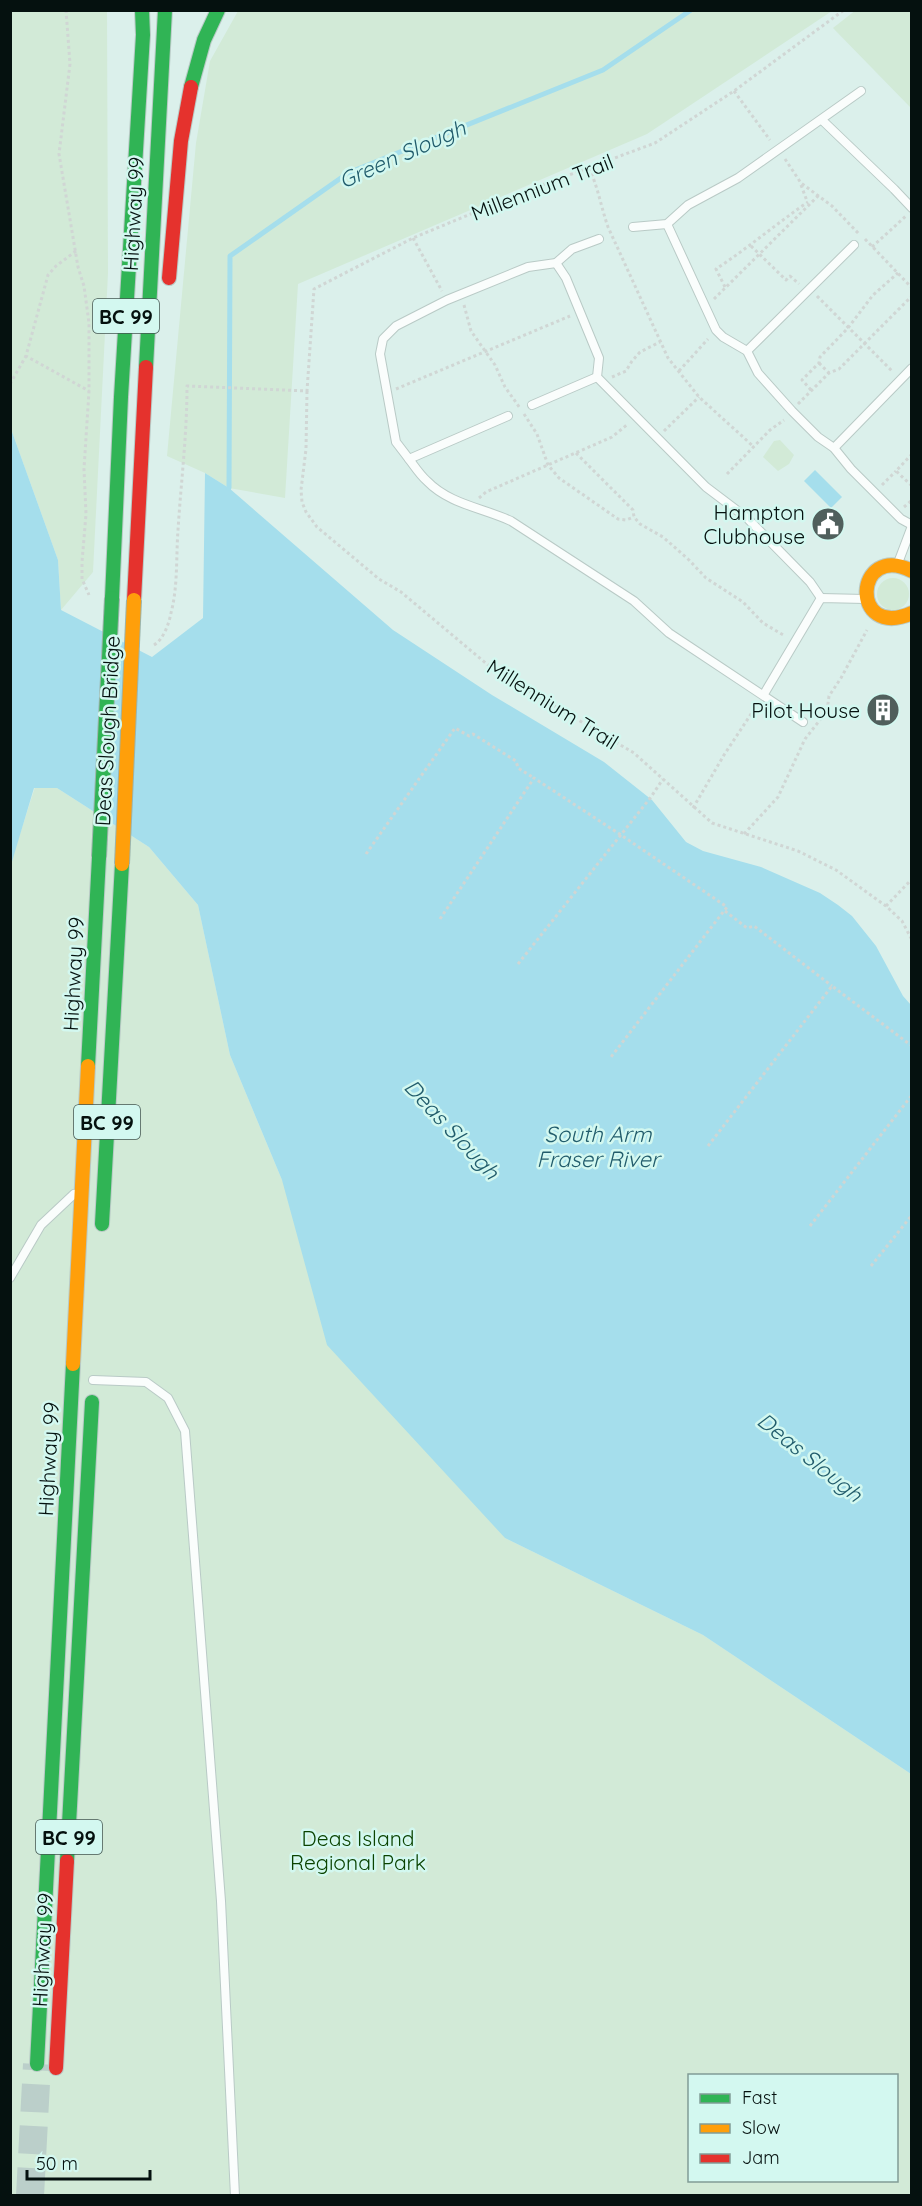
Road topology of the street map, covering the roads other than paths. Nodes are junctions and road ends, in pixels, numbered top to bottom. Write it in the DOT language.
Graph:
graph roads {
  1 [pos="144,10"];
  2 [pos="165,10"];
  3 [pos="218,10"];
  4 [pos="861,91"];
  5 [pos="822,120"];
  6 [pos="912,209"];
  7 [pos="667,224"];
  8 [pos="633,227"];
  9 [pos="599,239"];
  10 [pos="854,245"];
  11 [pos="556,263"];
  12 [pos="167,296"];
  13 [pos="747,351"];
  14 [pos="160,353"];
  15 [pos="912,368"];
  16 [pos="599,379"];
  17 [pos="146,405"];
  18 [pos="532,405"];
  19 [pos="508,416"];
  20 [pos="834,448"];
  21 [pos="409,459"];
  22 [pos="912,526"];
  23 [pos="898,565"];
  24 [pos="912,571"];
  25 [pos="112,598"];
  26 [pos="821,598"];
  27 [pos="867,599"];
  28 [pos="134,600"];
  29 [pos="909,619"];
  30 [pos="764,694"];
  31 [pos="803,722"];
  32 [pos="99,857"];
  33 [pos="122,864"];
  34 [pos="84,1185"];
  35 [pos="101,1239"];
  36 [pos="10,1278"];
  37 [pos="93,1374"];
  38 [pos="37,2064"];
  39 [pos="56,2068"];
  40 [pos="235,2196"];
  1 -- 25 [label="main road, Highway 99 / BC 99"];
  2 -- 17 [label="main road, Highway 99 / BC 99"];
  3 -- 12 [label="main road"];
  4 -- 5 [label="lane"];
  5 -- 6 [label="lane"];
  5 -- 7 [label="lane"];
  7 -- 8 [label="lane"];
  7 -- 13 [label="lane"];
  9 -- 11 [label="lane"];
  10 -- 13 [label="lane"];
  11 -- 16 [label="lane"];
  11 -- 21 [label="lane"];
  13 -- 20 [label="lane"];
  14 -- 17 [label="main road"];
  15 -- 20 [label="lane"];
  16 -- 18 [label="lane"];
  16 -- 26 [label="lane"];
  17 -- 28 [label="main road, Highway 99 / BC 99"];
  19 -- 21 [label="lane"];
  20 -- 22 [label="lane"];
  21 -- 30 [label="lane"];
  22 -- 23 [label="lane"];
  23 -- 24 [label="main road"];
  23 -- 27 [label="main road"];
  25 -- 32 [label="main road, Deas Slough Bridge / BC 99, bridge"];
  26 -- 27 [label="lane"];
  26 -- 30 [label="lane"];
  27 -- 29 [label="main road"];
  28 -- 33 [label="main road, Deas Slough Bridge / BC 99, bridge"];
  30 -- 31 [label="lane"];
  32 -- 34 [label="main road, Highway 99 / BC 99"];
  33 -- 35 [label="main road, Highway 99 / BC 99"];
  34 -- 36 [label="lane"];
  34 -- 38 [label="main road, Highway 99 / BC 99"];
  37 -- 39 [label="main road, Highway 99 / BC 99"];
  37 -- 40 [label="lane"];
}
